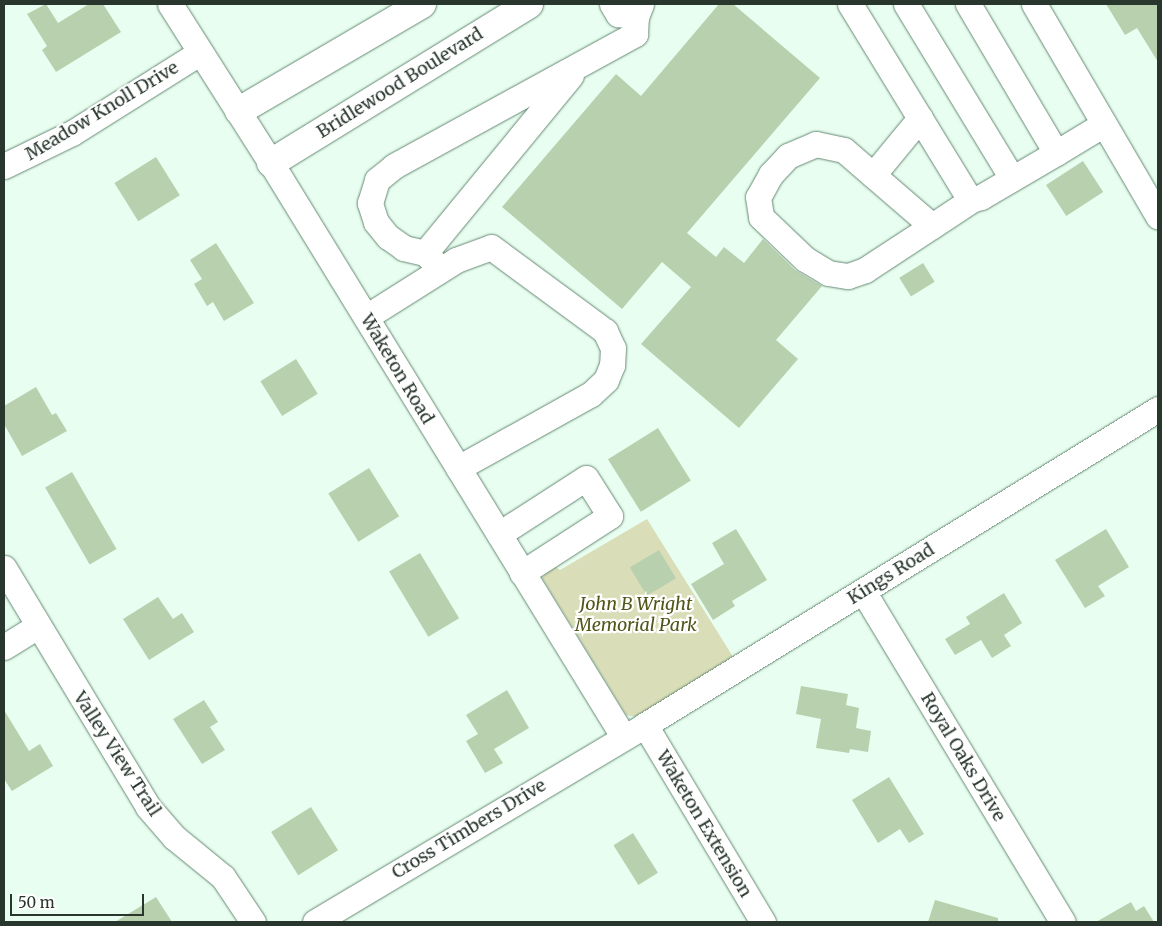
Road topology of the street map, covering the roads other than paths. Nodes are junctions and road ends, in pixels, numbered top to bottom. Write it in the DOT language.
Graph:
graph roads {
  1 [pos="170,4"];
  2 [pos="422,4"];
  3 [pos="529,4"];
  4 [pos="612,4"];
  5 [pos="850,4"];
  6 [pos="906,4"];
  7 [pos="968,4"];
  8 [pos="1034,4"];
  9 [pos="638,10"];
  10 [pos="199,53"];
  11 [pos="579,65"];
  12 [pos="239,112"];
  13 [pos="920,118"];
  14 [pos="1104,124"];
  15 [pos="1056,153"];
  16 [pos="271,162"];
  17 [pos="4,166"];
  18 [pos="874,175"];
  19 [pos="1012,178"];
  20 [pos="973,199"];
  21 [pos="1158,216"];
  22 [pos="932,226"];
  23 [pos="433,261"];
  24 [pos="366,317"];
  25 [pos="1158,409"];
  26 [pos="458,468"];
  27 [pos="499,534"];
  28 [pos="4,568"];
  29 [pos="522,573"];
  30 [pos="863,592"];
  31 [pos="38,626"];
  32 [pos="4,647"];
  33 [pos="646,725"];
  34 [pos="623,736"];
  35 [pos="253,922"];
  36 [pos="315,922"];
  37 [pos="763,922"];
  38 [pos="1063,922"];
  1 -- 10 [label="street, Waketon Road"];
  2 -- 12 [label="main road"];
  3 -- 16 [label="main road, Bridlewood Boulevard"];
  4 -- 9 [label="street"];
  5 -- 13 [label="street"];
  6 -- 19 [label="street"];
  7 -- 15 [label="street"];
  8 -- 14 [label="street"];
  9 -- 11 [label="street"];
  10 -- 12 [label="street, Waketon Road"];
  10 -- 17 [label="street, Meadow Knoll Drive"];
  11 -- 23 [label="street"];
  11 -- 23 [label="street"];
  12 -- 16 [label="street, Waketon Road"];
  13 -- 18 [label="street"];
  13 -- 20 [label="street"];
  14 -- 15 [label="street"];
  14 -- 21 [label="street"];
  15 -- 19 [label="street"];
  16 -- 24 [label="street, Waketon Road"];
  18 -- 22 [label="street"];
  18 -- 22 [label="street"];
  19 -- 20 [label="street"];
  20 -- 22 [label="street"];
  23 -- 24 [label="street"];
  23 -- 26 [label="street"];
  24 -- 26 [label="street, Waketon Road"];
  25 -- 30 [label="street, Kings Road"];
  26 -- 27 [label="street, Waketon Road"];
  27 -- 29 [label="street, Waketon Road"];
  27 -- 29 [label="street"];
  28 -- 31 [label="street, Valley View Trail"];
  29 -- 34 [label="street, Waketon Road"];
  30 -- 33 [label="street, Kings Road"];
  30 -- 38 [label="street, Royal Oaks Drive"];
  31 -- 32 [label="street"];
  31 -- 35 [label="street, Valley View Trail"];
  33 -- 34 [label="street, Kings Road"];
  33 -- 37 [label="street, Waketon Extension"];
  34 -- 36 [label="street, Cross Timbers Drive"];
}
